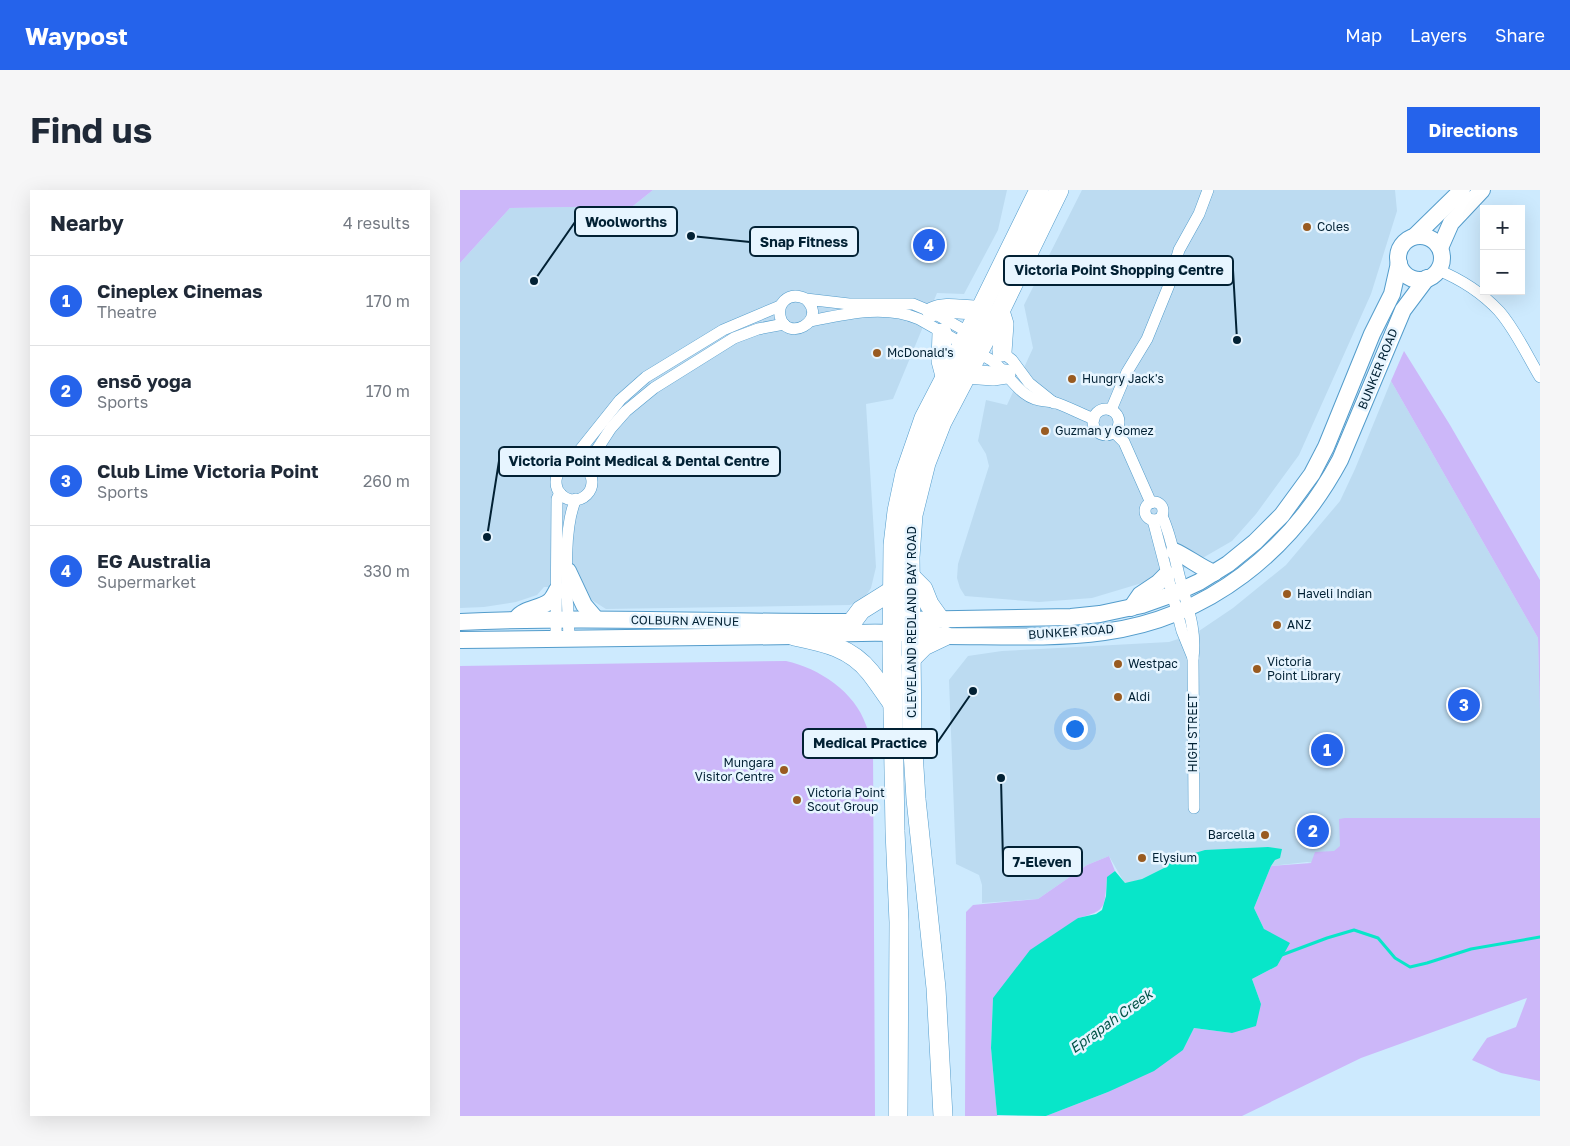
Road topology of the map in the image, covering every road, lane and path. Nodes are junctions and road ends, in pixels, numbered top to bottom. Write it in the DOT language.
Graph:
graph roads {
  1 [pos="1039,190"];
  2 [pos="1059,190"];
  3 [pos="1208,190"];
  4 [pos="1462,190"];
  5 [pos="1482,190"];
  6 [pos="1452,196"];
  7 [pos="1415,236"];
  8 [pos="1440,248"];
  9 [pos="1399,263"];
  10 [pos="1432,274"];
  11 [pos="806,299"];
  12 [pos="780,306"];
  13 [pos="980,310"];
  14 [pos="1000,311"];
  15 [pos="932,312"];
  16 [pos="810,321"];
  17 [pos="784,324"];
  18 [pos="942,333"];
  19 [pos="973,342"];
  20 [pos="1002,352"];
  21 [pos="1538,371"];
  22 [pos="966,374"];
  23 [pos="1006,374"];
  24 [pos="946,376"];
  25 [pos="1054,402"];
  26 [pos="1111,410"];
  27 [pos="1094,419"];
  28 [pos="1114,432"];
  29 [pos="571,465"];
  30 [pos="589,473"];
  31 [pos="560,493"];
  32 [pos="576,499"];
  33 [pos="1157,518"];
  34 [pos="1174,550"];
  35 [pos="568,571"];
  36 [pos="1214,573"];
  37 [pos="1167,574"];
  38 [pos="910,576"];
  39 [pos="557,590"];
  40 [pos="893,590"];
  41 [pos="1178,592"];
  42 [pos="1132,608"];
  43 [pos="1183,610"];
  44 [pos="939,618"];
  45 [pos="562,619"];
  46 [pos="596,619"];
  47 [pos="516,620"];
  48 [pos="460,622"];
  49 [pos="852,622"];
  50 [pos="901,627"];
  51 [pos="794,636"];
  52 [pos="945,636"];
  53 [pos="562,639"];
  54 [pos="460,640"];
  55 [pos="910,660"];
  56 [pos="893,704"];
  57 [pos="1194,808"];
  58 [pos="898,1116"];
  59 [pos="943,1116"];
  1 -- 13 [label="highway, CLEVELAND REDLAND BAY ROAD"];
  2 -- 14 [label="highway, CLEVELAND REDLAND BAY ROAD"];
  3 -- 26 [label="street"];
  4 -- 6 [label="main road"];
  5 -- 8 [label="main road"];
  6 -- 7 [label="main road"];
  7 -- 8 [label="main road"];
  7 -- 9 [label="main road"];
  8 -- 10 [label="main road"];
  9 -- 10 [label="main road"];
  9 -- 36 [label="main road, BUNKER ROAD"];
  10 -- 21 [label="street"];
  10 -- 43 [label="main road, BUNKER ROAD"];
  11 -- 12 [label="street"];
  11 -- 15 [label="street"];
  11 -- 16 [label="street"];
  12 -- 17 [label="street"];
  12 -- 29 [label="street"];
  13 -- 15 [label="highway"];
  13 -- 19 [label="highway, CLEVELAND REDLAND BAY ROAD"];
  14 -- 19 [label="highway, CLEVELAND REDLAND BAY ROAD"];
  14 -- 20 [label="highway"];
  15 -- 19 [label="street"];
  16 -- 17 [label="street"];
  16 -- 18 [label="street"];
  17 -- 30 [label="street"];
  18 -- 19 [label="street"];
  18 -- 24 [label="highway"];
  19 -- 20 [label="street"];
  19 -- 22 [label="highway, CLEVELAND REDLAND BAY ROAD"];
  19 -- 23 [label="street"];
  19 -- 24 [label="highway, CLEVELAND REDLAND BAY ROAD"];
  20 -- 25 [label="street"];
  22 -- 23 [label="highway"];
  22 -- 38 [label="highway, CLEVELAND REDLAND BAY ROAD"];
  23 -- 25 [label="street"];
  24 -- 40 [label="highway, CLEVELAND REDLAND BAY ROAD"];
  25 -- 27 [label="street"];
  26 -- 27 [label="street"];
  26 -- 28 [label="street"];
  27 -- 28 [label="street"];
  28 -- 33 [label="street"];
  29 -- 30 [label="street"];
  29 -- 31 [label="street"];
  30 -- 32 [label="street"];
  31 -- 32 [label="street"];
  31 -- 39 [label="street"];
  32 -- 35 [label="street"];
  33 -- 34 [label="street"];
  33 -- 37 [label="street"];
  34 -- 36 [label="main road"];
  34 -- 41 [label="street"];
  35 -- 45 [label="street"];
  35 -- 46 [label="main road"];
  36 -- 41 [label="main road, BUNKER ROAD"];
  37 -- 41 [label="street"];
  37 -- 42 [label="main road"];
  38 -- 44 [label="highway"];
  38 -- 50 [label="highway, CLEVELAND REDLAND BAY ROAD"];
  39 -- 45 [label="street"];
  39 -- 47 [label="main road"];
  40 -- 49 [label="highway"];
  40 -- 50 [label="highway, CLEVELAND REDLAND BAY ROAD"];
  41 -- 42 [label="main road, BUNKER ROAD"];
  41 -- 43 [label="street, HIGH STREET"];
  42 -- 44 [label="main road, BUNKER ROAD"];
  43 -- 52 [label="main road, BUNKER ROAD"];
  43 -- 57 [label="street, HIGH STREET"];
  44 -- 50 [label="main road, BUNKER ROAD"];
  45 -- 46 [label="main road, COLBURN AVENUE"];
  45 -- 47 [label="main road, COLBURN AVENUE"];
  45 -- 53 [label="street"];
  46 -- 49 [label="main road, COLBURN AVENUE"];
  47 -- 48 [label="main road, COLBURN AVENUE"];
  49 -- 50 [label="main road, COLBURN AVENUE"];
  50 -- 51 [label="main road, COLBURN AVENUE"];
  50 -- 52 [label="main road, BUNKER ROAD"];
  50 -- 55 [label="highway, CLEVELAND REDLAND BAY ROAD"];
  50 -- 56 [label="highway, CLEVELAND REDLAND BAY ROAD"];
  51 -- 53 [label="main road, COLBURN AVENUE"];
  51 -- 56 [label="highway"];
  52 -- 55 [label="highway"];
  53 -- 54 [label="main road, COLBURN AVENUE"];
  55 -- 59 [label="highway, CLEVELAND REDLAND BAY ROAD"];
  56 -- 58 [label="highway, CLEVELAND REDLAND BAY ROAD"];
}
